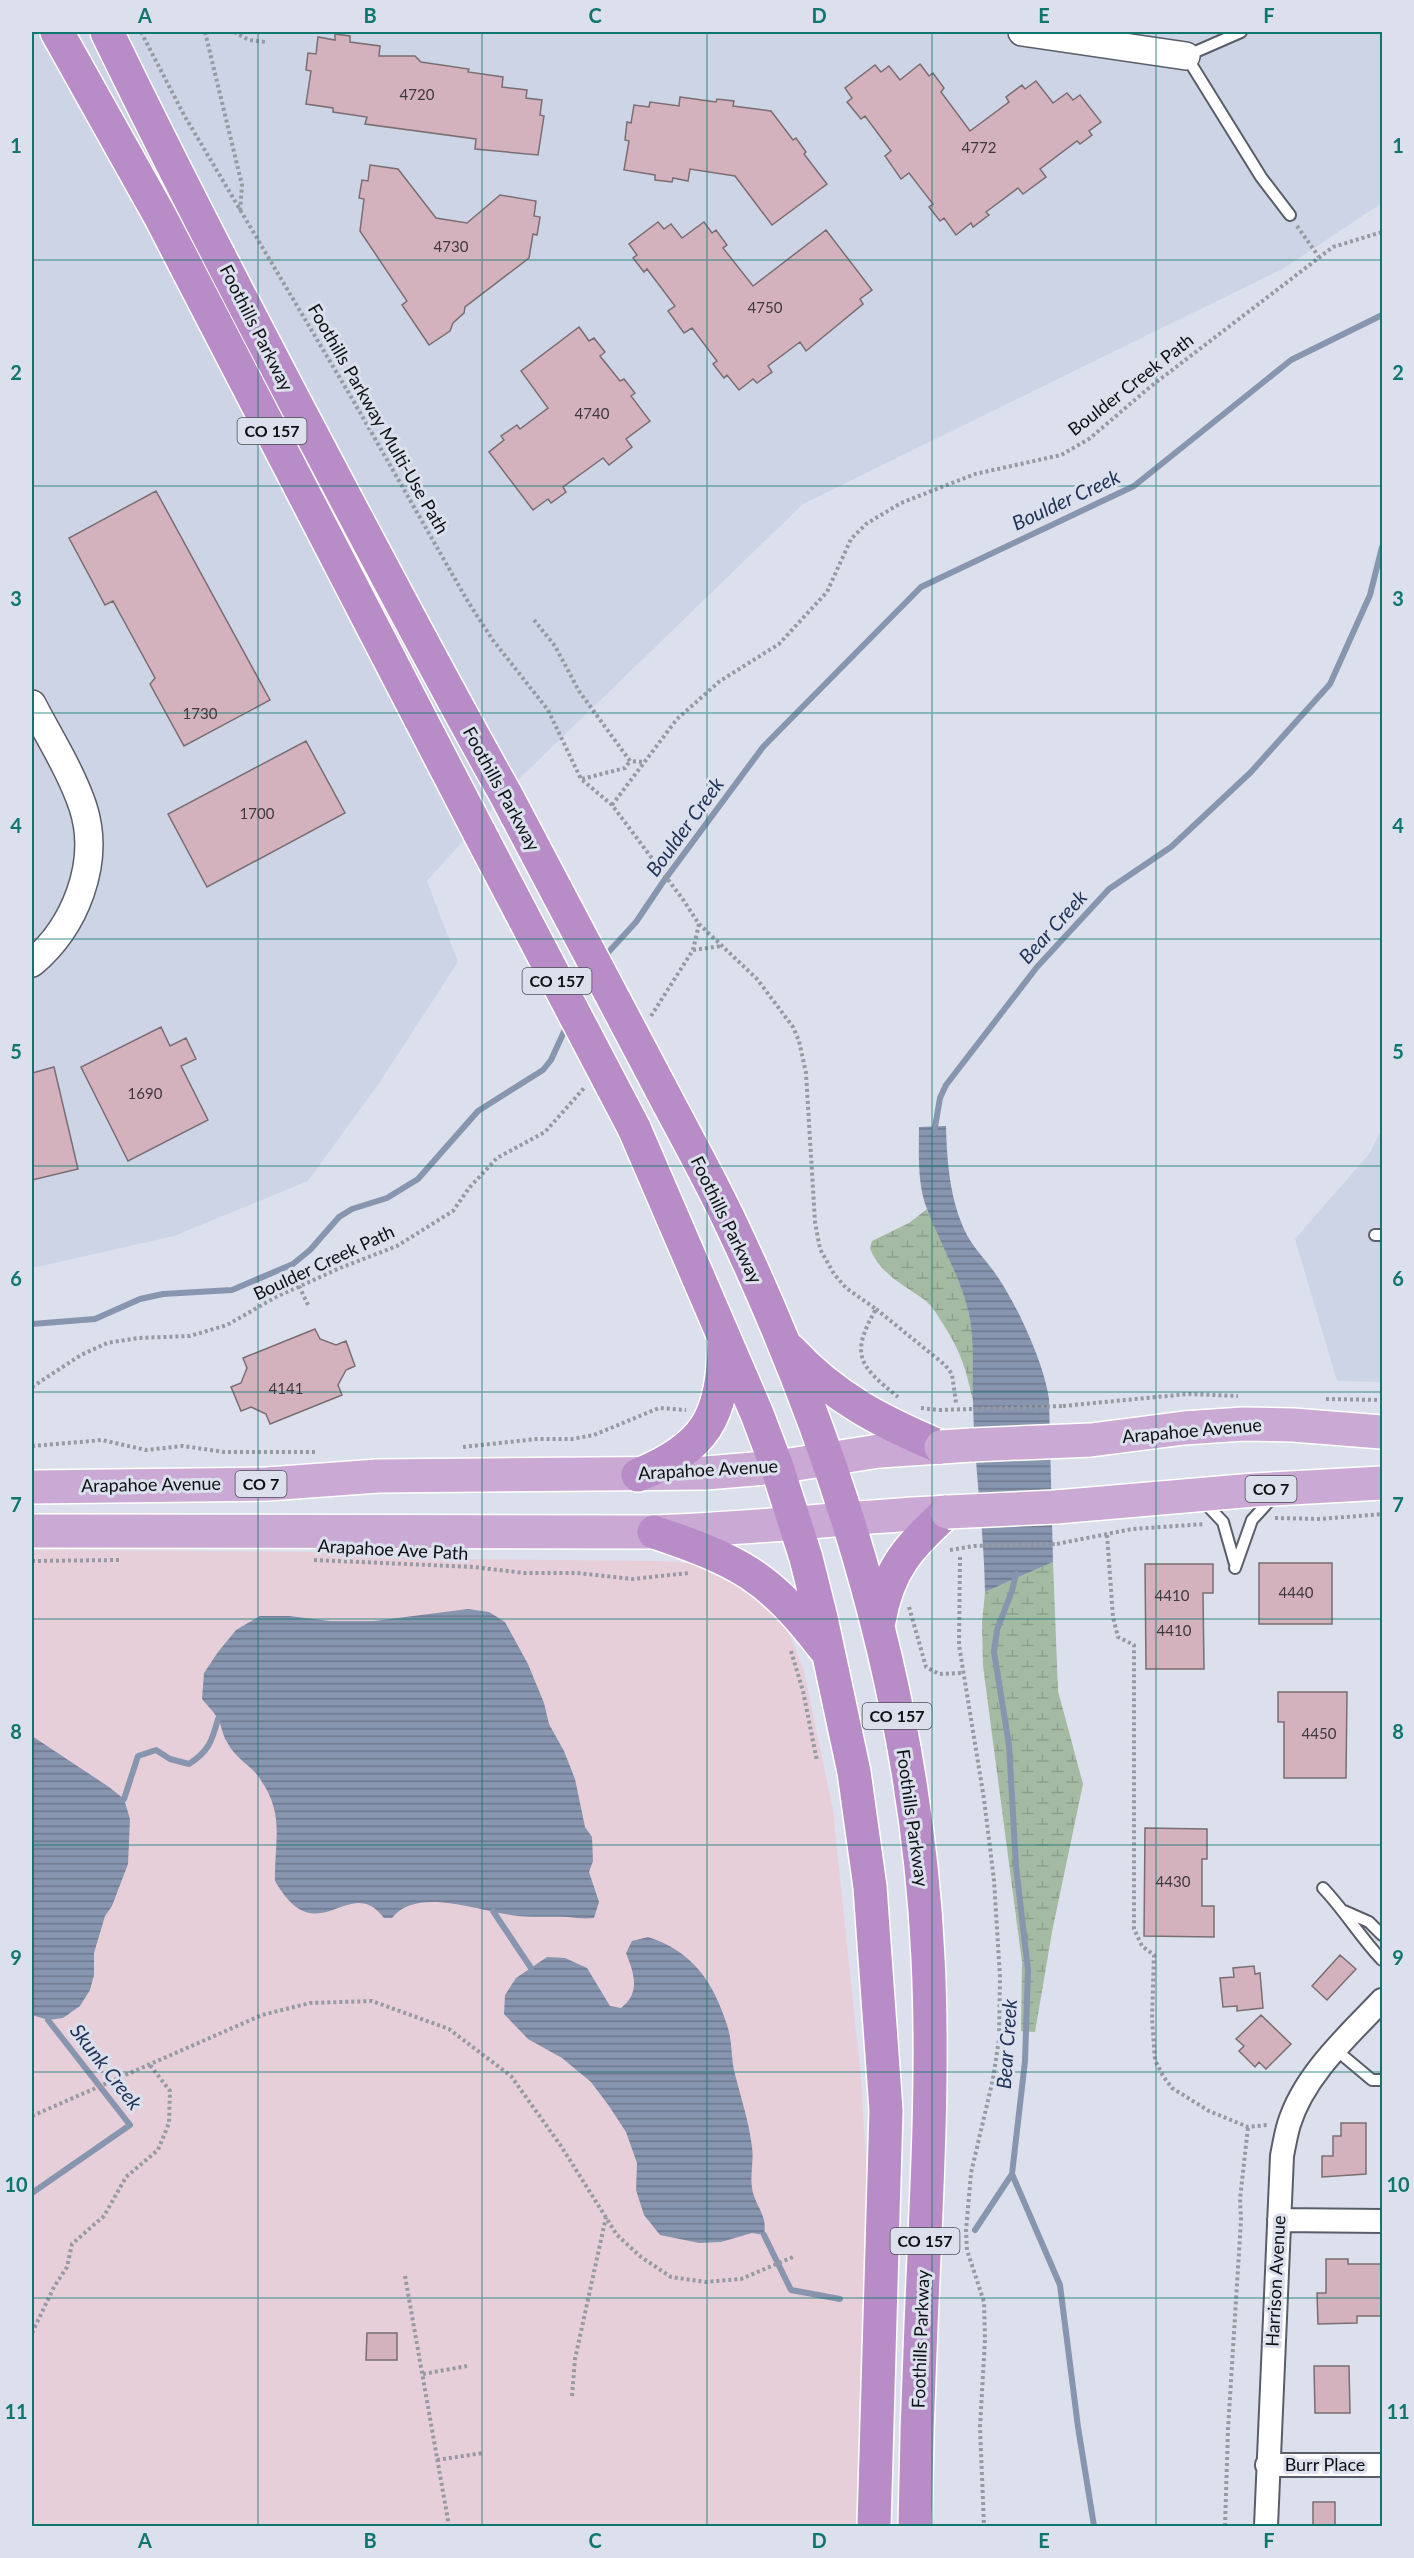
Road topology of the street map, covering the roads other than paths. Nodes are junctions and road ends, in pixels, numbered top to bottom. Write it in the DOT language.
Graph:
graph roads {
  1 [pos="57,32"];
  2 [pos="107,32"];
  3 [pos="1022,32"];
  4 [pos="1241,32"];
  5 [pos="1186,56"];
  6 [pos="1290,215"];
  7 [pos="32,704"];
  8 [pos="32,963"];
  9 [pos="724,1338"];
  10 [pos="782,1341"];
  11 [pos="1383,1432"];
  12 [pos="941,1447"];
  13 [pos="827,1459"];
  14 [pos="777,1467"];
  15 [pos="638,1475"];
  16 [pos="1383,1484"];
  17 [pos="32,1486"];
  18 [pos="1289,1488"];
  19 [pos="1194,1495"];
  20 [pos="947,1512"];
  21 [pos="849,1518"];
  22 [pos="795,1524"];
  23 [pos="32,1531"];
  24 [pos="654,1532"];
  25 [pos="879,1623"];
  26 [pos="830,1657"];
  27 [pos="1323,1888"];
  28 [pos="1344,1911"];
  29 [pos="1383,1935"];
  30 [pos="1383,1960"];
  31 [pos="1383,2000"];
  32 [pos="1335,2049"];
  33 [pos="1383,2080"];
  34 [pos="1279,2220"];
  35 [pos="1383,2221"];
  36 [pos="1267,2465"];
  37 [pos="1383,2465"];
  38 [pos="874,2526"];
  39 [pos="915,2526"];
  40 [pos="1266,2526"];
  1 -- 9 [label="highway, Foothills Parkway / CO 157, bridge"];
  2 -- 10 [label="highway, Foothills Parkway / CO 157, bridge"];
  3 -- 5 [label="street"];
  4 -- 5 [label="lane"];
  5 -- 6 [label="lane"];
  7 -- 8 [label="street"];
  9 -- 14 [label="highway, Foothills Parkway / CO 157"];
  9 -- 15 [label="highway"];
  10 -- 12 [label="highway"];
  10 -- 13 [label="highway, Foothills Parkway / CO 157"];
  11 -- 12 [label="main road, Arapahoe Avenue / CO 7, bridge"];
  12 -- 13 [label="main road, Arapahoe Avenue / CO 7"];
  13 -- 14 [label="main road, Arapahoe Avenue / CO 7"];
  13 -- 21 [label="highway, Foothills Parkway / CO 157"];
  14 -- 15 [label="main road, Arapahoe Avenue / CO 7"];
  14 -- 22 [label="highway, Foothills Parkway / CO 157"];
  15 -- 17 [label="main road, Arapahoe Avenue / CO 7"];
  16 -- 18 [label="main road, CO 7"];
  18 -- 19 [label="main road, CO 7"];
  18 -- 19 [label="lane"];
  19 -- 20 [label="main road, CO 7, bridge"];
  20 -- 21 [label="main road, CO 7"];
  20 -- 25 [label="highway"];
  21 -- 22 [label="main road, CO 7"];
  21 -- 25 [label="highway, Foothills Parkway / CO 157"];
  22 -- 24 [label="main road, CO 7"];
  22 -- 26 [label="highway, Foothills Parkway / CO 157"];
  23 -- 24 [label="main road, CO 7"];
  24 -- 26 [label="highway"];
  25 -- 39 [label="highway, Foothills Parkway / CO 157"];
  26 -- 38 [label="highway, Foothills Parkway / CO 157"];
  27 -- 28 [label="lane"];
  28 -- 29 [label="lane"];
  28 -- 30 [label="lane"];
  31 -- 32 [label="street, Harrison Avenue"];
  32 -- 33 [label="lane"];
  32 -- 34 [label="street, Harrison Avenue"];
  34 -- 35 [label="street"];
  34 -- 36 [label="street, Harrison Avenue"];
  36 -- 37 [label="street, Burr Place"];
  36 -- 40 [label="street, Harrison Avenue"];
}
